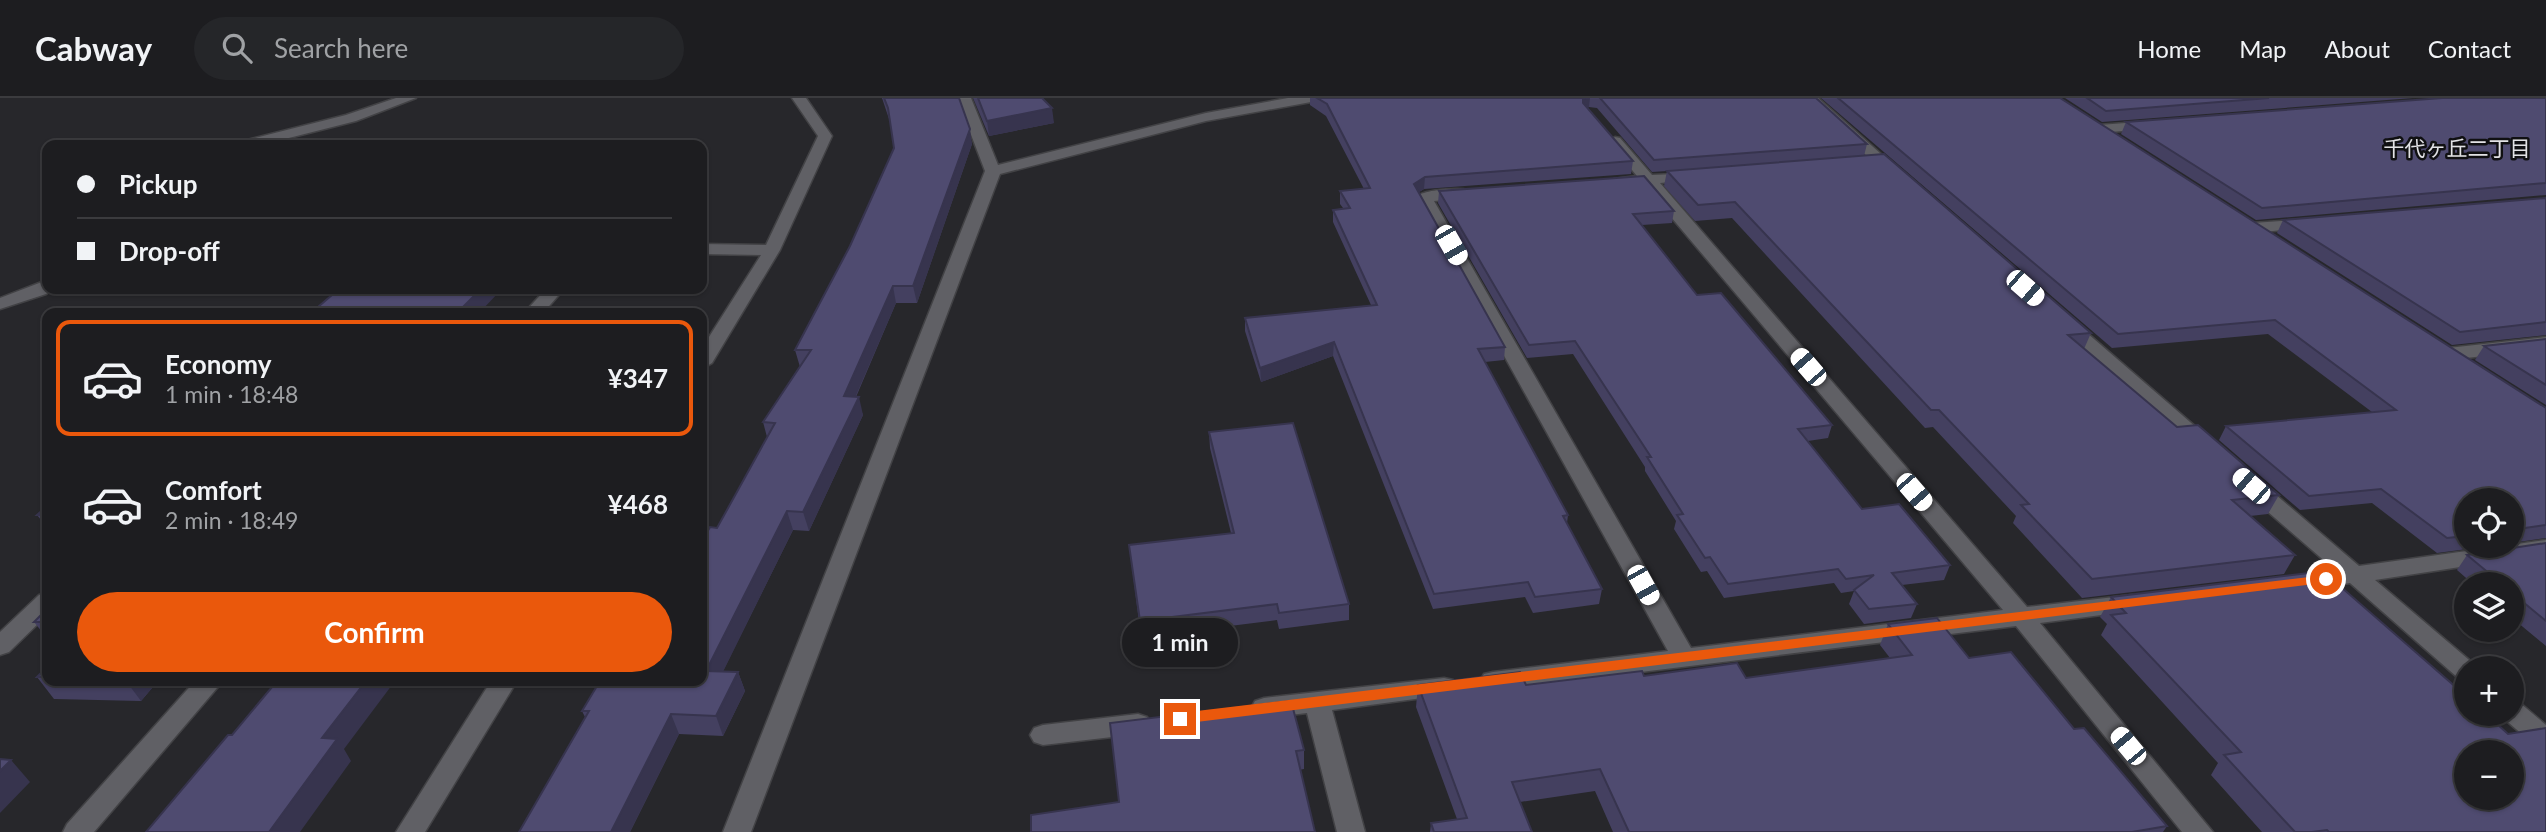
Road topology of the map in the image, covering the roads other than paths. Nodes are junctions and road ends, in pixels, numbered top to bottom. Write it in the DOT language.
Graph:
graph roads {
  1 [pos="409,98"];
  2 [pos="799,98"];
  3 [pos="964,98"];
  4 [pos="1217,98"];
  5 [pos="1311,98"];
  6 [pos="1810,98"];
  7 [pos="1206,117"];
  8 [pos="2168,124"];
  9 [pos="1606,132"];
  10 [pos="264,140"];
  11 [pos="2121,144"];
  12 [pos="1882,162"];
  13 [pos="1854,164"];
  14 [pos="993,171"];
  15 [pos="1717,174"];
  16 [pos="1648,180"];
  17 [pos="1596,184"];
  18 [pos="1913,190"];
  19 [pos="1490,191"];
  20 [pos="2320,222"];
  21 [pos="2276,243"];
  22 [pos="707,249"];
  23 [pos="772,250"];
  24 [pos="42,289"];
  25 [pos="550,294"];
  26 [pos="0,304"];
  27 [pos="538,308"];
  28 [pos="2050,309"];
  29 [pos="2546,343"];
  30 [pos="707,355"];
  31 [pos="2470,368"];
  32 [pos="2217,456"];
  33 [pos="2238,475"];
  34 [pos="2546,547"];
  35 [pos="2354,576"];
  36 [pos="2271,586"];
  37 [pos="2160,600"];
  38 [pos="42,606"];
  39 [pos="2021,617"];
  40 [pos="0,646"];
  41 [pos="1684,658"];
  42 [pos="2454,661"];
  43 [pos="206,686"];
  44 [pos="501,686"];
  45 [pos="1317,702"];
  46 [pos="1235,712"];
  47 [pos="1167,720"];
  48 [pos="2524,721"];
  49 [pos="1043,736"];
  50 [pos="2546,740"];
  51 [pos="77,832"];
  52 [pos="410,832"];
  53 [pos="737,832"];
  54 [pos="1351,832"];
  55 [pos="2199,832"];
  1 -- 10 [label="street"];
  2 -- 23 [label="street"];
  3 -- 14 [label="street"];
  4 -- 7 [label="street"];
  5 -- 7 [label="street"];
  6 -- 12 [label="street"];
  7 -- 14 [label="street"];
  8 -- 11 [label="street"];
  9 -- 16 [label="street"];
  12 -- 13 [label="street"];
  12 -- 18 [label="street"];
  14 -- 53 [label="street"];
  15 -- 16 [label="street"];
  16 -- 17 [label="street"];
  16 -- 39 [label="street"];
  19 -- 41 [label="street"];
  20 -- 21 [label="street"];
  22 -- 23 [label="street"];
  23 -- 30 [label="street"];
  24 -- 26 [label="street"];
  25 -- 27 [label="street"];
  28 -- 32 [label="street"];
  29 -- 31 [label="street"];
  33 -- 35 [label="street"];
  34 -- 35 [label="street"];
  35 -- 36 [label="street"];
  35 -- 42 [label="street"];
  37 -- 39 [label="street"];
  38 -- 40 [label="street"];
  39 -- 41 [label="street"];
  39 -- 55 [label="street"];
  41 -- 45 [label="street"];
  43 -- 51 [label="street"];
  44 -- 52 [label="street"];
  45 -- 46 [label="street"];
  45 -- 54 [label="street"];
  47 -- 49 [label="street"];
  48 -- 50 [label="street"];
}
